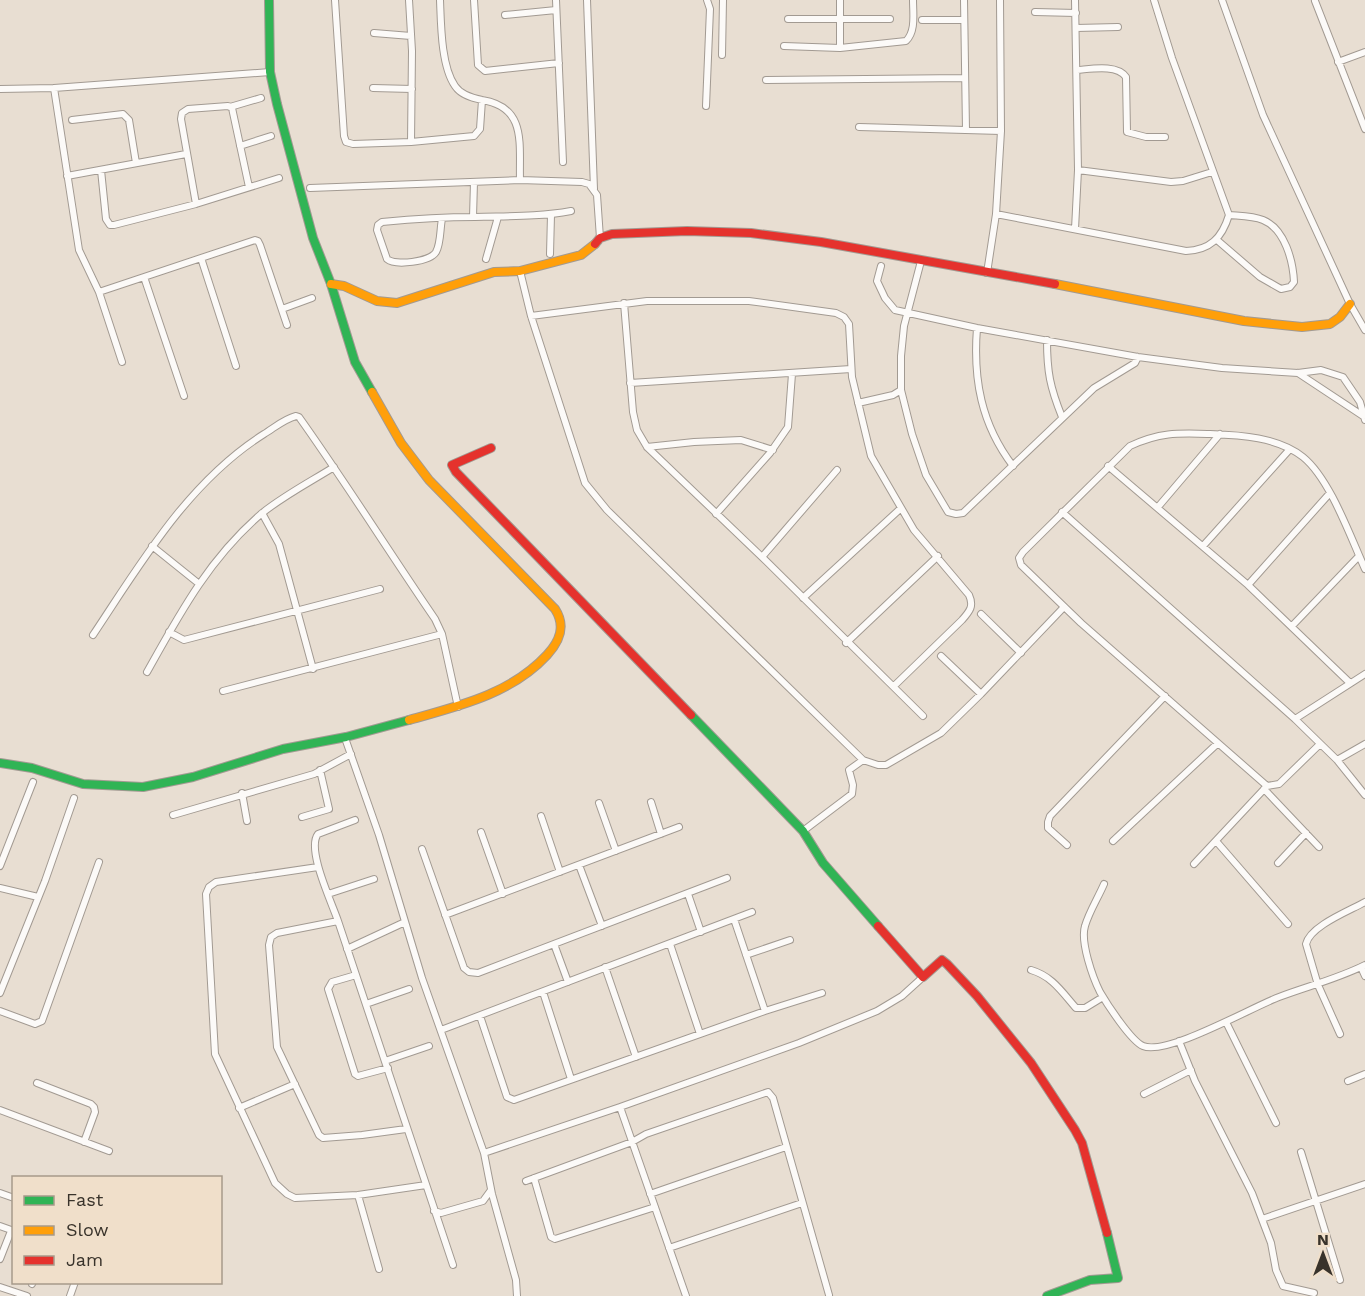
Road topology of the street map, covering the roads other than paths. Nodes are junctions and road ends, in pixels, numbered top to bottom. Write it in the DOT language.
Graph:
graph roads {
  1 [pos="269,0"];
  2 [pos="335,0"];
  3 [pos="409,0"];
  4 [pos="441,0"];
  5 [pos="474,0"];
  6 [pos="556,0"];
  7 [pos="587,0"];
  8 [pos="707,0"];
  9 [pos="723,0"];
  10 [pos="840,0"];
  11 [pos="913,0"];
  12 [pos="964,0"];
  13 [pos="1000,0"];
  14 [pos="1075,0"];
  15 [pos="1154,0"];
  16 [pos="1222,0"];
  17 [pos="1315,1"];
  18 [pos="556,10"];
  19 [pos="1035,12"];
  20 [pos="1076,13"];
  21 [pos="505,15"];
  22 [pos="788,19"];
  23 [pos="839,19"];
  24 [pos="890,19"];
  25 [pos="922,20"];
  26 [pos="964,20"];
  27 [pos="1118,27"];
  28 [pos="1076,28"];
  29 [pos="374,33"];
  30 [pos="411,36"];
  31 [pos="784,46"];
  32 [pos="840,48"];
  33 [pos="1365,52"];
  34 [pos="722,55"];
  35 [pos="559,63"];
  36 [pos="1338,63"];
  37 [pos="1077,70"];
  38 [pos="270,72"];
  39 [pos="965,78"];
  40 [pos="766,80"];
  41 [pos="54,88"];
  42 [pos="373,88"];
  43 [pos="0,89"];
  44 [pos="412,89"];
  45 [pos="261,98"];
  46 [pos="482,100"];
  47 [pos="706,106"];
  48 [pos="230,107"];
  49 [pos="72,120"];
  50 [pos="860,127"];
  51 [pos="1365,129"];
  52 [pos="966,130"];
  53 [pos="1001,131"];
  54 [pos="271,136"];
  55 [pos="1165,137"];
  56 [pos="411,142"];
  57 [pos="240,146"];
  58 [pos="186,154"];
  59 [pos="563,162"];
  60 [pos="136,163"];
  61 [pos="101,170"];
  62 [pos="1078,170"];
  63 [pos="1212,172"];
  64 [pos="67,176"];
  65 [pos="279,178"];
  66 [pos="520,180"];
  67 [pos="474,182"];
  68 [pos="249,187"];
  69 [pos="310,188"];
  70 [pos="594,189"];
  71 [pos="196,204"];
  72 [pos="571,211"];
  73 [pos="996,214"];
  74 [pos="551,215"];
  75 [pos="1229,215"];
  76 [pos="473,217"];
  77 [pos="498,217"];
  78 [pos="442,219"];
  79 [pos="1075,229"];
  80 [pos="600,238"];
  81 [pos="1218,240"];
  82 [pos="549,254"];
  83 [pos="201,258"];
  84 [pos="486,259"];
  85 [pos="921,261"];
  86 [pos="881,266"];
  87 [pos="520,271"];
  88 [pos="987,273"];
  89 [pos="144,277"];
  90 [pos="331,284"];
  91 [pos="99,292"];
  92 [pos="312,298"];
  93 [pos="624,303"];
  94 [pos="1350,304"];
  95 [pos="282,309"];
  96 [pos="908,314"];
  97 [pos="531,316"];
  98 [pos="287,325"];
  99 [pos="1364,325"];
  100 [pos="977,328"];
  101 [pos="1047,340"];
  102 [pos="1138,357"];
  103 [pos="122,362"];
  104 [pos="236,366"];
  105 [pos="851,369"];
  106 [pos="1298,372"];
  107 [pos="792,374"];
  108 [pos="630,383"];
  109 [pos="901,390"];
  110 [pos="184,396"];
  111 [pos="858,403"];
  112 [pos="1062,417"];
  113 [pos="1364,418"];
  114 [pos="1220,435"];
  115 [pos="647,447"];
  116 [pos="491,448"];
  117 [pos="1290,449"];
  118 [pos="773,450"];
  119 [pos="1108,465"];
  120 [pos="1012,466"];
  121 [pos="334,467"];
  122 [pos="837,470"];
  123 [pos="1330,493"];
  124 [pos="1158,507"];
  125 [pos="900,508"];
  126 [pos="1062,512"];
  127 [pos="262,513"];
  128 [pos="716,514"];
  129 [pos="152,546"];
  130 [pos="1203,546"];
  131 [pos="938,556"];
  132 [pos="1359,556"];
  133 [pos="762,557"];
  134 [pos="1365,568"];
  135 [pos="198,583"];
  136 [pos="1248,585"];
  137 [pos="380,589"];
  138 [pos="803,598"];
  139 [pos="1064,607"];
  140 [pos="298,611"];
  141 [pos="981,614"];
  142 [pos="1292,626"];
  143 [pos="169,632"];
  144 [pos="442,634"];
  145 [pos="93,635"];
  146 [pos="846,643"];
  147 [pos="1021,653"];
  148 [pos="941,656"];
  149 [pos="313,669"];
  150 [pos="147,672"];
  151 [pos="1365,674"];
  152 [pos="1350,682"];
  153 [pos="894,686"];
  154 [pos="222,691"];
  155 [pos="981,694"];
  156 [pos="1165,696"];
  157 [pos="458,707"];
  158 [pos="923,716"];
  159 [pos="1295,719"];
  160 [pos="345,738"];
  161 [pos="1218,743"];
  162 [pos="1365,744"];
  163 [pos="1319,745"];
  164 [pos="351,754"];
  165 [pos="864,760"];
  166 [pos="1337,760"];
  167 [pos="0,763"];
  168 [pos="320,770"];
  169 [pos="33,782"];
  170 [pos="1266,788"];
  171 [pos="242,794"];
  172 [pos="1365,795"];
  173 [pos="74,798"];
  174 [pos="651,802"];
  175 [pos="598,803"];
  176 [pos="172,815"];
  177 [pos="541,816"];
  178 [pos="302,817"];
  179 [pos="247,820"];
  180 [pos="355,820"];
  181 [pos="679,827"];
  182 [pos="803,831"];
  183 [pos="481,832"];
  184 [pos="1306,833"];
  185 [pos="661,834"];
  186 [pos="1113,841"];
  187 [pos="1216,841"];
  188 [pos="1067,845"];
  189 [pos="1319,847"];
  190 [pos="422,849"];
  191 [pos="616,852"];
  192 [pos="99,862"];
  193 [pos="1278,863"];
  194 [pos="1194,864"];
  195 [pos="579,865"];
  196 [pos="0,866"];
  197 [pos="318,867"];
  198 [pos="560,872"];
  199 [pos="727,878"];
  200 [pos="374,879"];
  201 [pos="1104,884"];
  202 [pos="0,888"];
  203 [pos="328,894"];
  204 [pos="503,894"];
  205 [pos="688,894"];
  206 [pos="38,897"];
  207 [pos="1365,902"];
  208 [pos="752,912"];
  209 [pos="445,915"];
  210 [pos="734,919"];
  211 [pos="338,921"];
  212 [pos="405,922"];
  213 [pos="1288,924"];
  214 [pos="602,926"];
  215 [pos="701,932"];
  216 [pos="790,940"];
  217 [pos="554,944"];
  218 [pos="670,944"];
  219 [pos="347,949"];
  220 [pos="746,955"];
  221 [pos="1363,966"];
  222 [pos="605,968"];
  223 [pos="1031,970"];
  224 [pos="356,975"];
  225 [pos="1365,976"];
  226 [pos="922,977"];
  227 [pos="568,982"];
  228 [pos="1318,985"];
  229 [pos="409,989"];
  230 [pos="543,992"];
  231 [pos="0,993"];
  232 [pos="822,993"];
  233 [pos="1103,997"];
  234 [pos="366,1004"];
  235 [pos="0,1011"];
  236 [pos="765,1011"];
  237 [pos="480,1016"];
  238 [pos="1226,1022"];
  239 [pos="441,1030"];
  240 [pos="700,1034"];
  241 [pos="1340,1034"];
  242 [pos="1179,1041"];
  243 [pos="429,1046"];
  244 [pos="636,1057"];
  245 [pos="386,1065"];
  246 [pos="1191,1070"];
  247 [pos="1365,1074"];
  248 [pos="572,1079"];
  249 [pos="1348,1081"];
  250 [pos="37,1083"];
  251 [pos="295,1084"];
  252 [pos="1144,1094"];
  253 [pos="621,1107"];
  254 [pos="239,1108"];
  255 [pos="0,1110"];
  256 [pos="1276,1123"];
  257 [pos="406,1129"];
  258 [pos="84,1142"];
  259 [pos="632,1142"];
  260 [pos="786,1147"];
  261 [pos="109,1151"];
  262 [pos="1301,1152"];
  263 [pos="484,1153"];
  264 [pos="534,1178"];
  265 [pos="526,1181"];
  266 [pos="1365,1184"];
  267 [pos="426,1185"];
  268 [pos="491,1190"];
  269 [pos="650,1194"];
  270 [pos="358,1195"];
  271 [pos="1316,1202"];
  272 [pos="802,1203"];
  273 [pos="655,1207"];
  274 [pos="434,1211"];
  275 [pos="1262,1219"];
  276 [pos="0,1226"];
  277 [pos="12,1231"];
  278 [pos="669,1248"];
  279 [pos="0,1259"];
  280 [pos="453,1265"];
  281 [pos="379,1269"];
  282 [pos="1340,1280"];
  283 [pos="0,1287"];
  284 [pos="1069,1292"];
  285 [pos="1314,1293"];
  286 [pos="829,1295"];
  287 [pos="27,1296"];
  288 [pos="518,1296"];
  289 [pos="686,1296"];
  290 [pos="1047,1296"];
  1 -- 38 [label="street"];
  2 -- 56 [label="street"];
  3 -- 30 [label="street"];
  4 -- 46 [label="street"];
  5 -- 35 [label="street"];
  6 -- 18 [label="street"];
  7 -- 70 [label="street"];
  8 -- 47 [label="street"];
  9 -- 34 [label="street"];
  10 -- 23 [label="street"];
  11 -- 32 [label="street"];
  12 -- 26 [label="street"];
  13 -- 53 [label="street"];
  14 -- 20 [label="street"];
  15 -- 63 [label="street"];
  16 -- 94 [label="street"];
  17 -- 36 [label="street"];
  18 -- 21 [label="street"];
  18 -- 35 [label="street"];
  19 -- 20 [label="street"];
  20 -- 28 [label="street"];
  22 -- 23 [label="street"];
  23 -- 24 [label="street"];
  23 -- 32 [label="street"];
  25 -- 26 [label="street"];
  26 -- 39 [label="street"];
  27 -- 28 [label="street"];
  28 -- 37 [label="street"];
  29 -- 30 [label="street"];
  30 -- 44 [label="street"];
  31 -- 32 [label="street"];
  33 -- 36 [label="street"];
  35 -- 59 [label="street"];
  36 -- 51 [label="street"];
  37 -- 55 [label="street"];
  37 -- 62 [label="street"];
  38 -- 41 [label="street"];
  38 -- 90 [label="street"];
  39 -- 40 [label="street"];
  39 -- 52 [label="street"];
  41 -- 43 [label="street"];
  41 -- 64 [label="street"];
  42 -- 44 [label="street"];
  44 -- 56 [label="street"];
  45 -- 48 [label="street"];
  46 -- 56 [label="street"];
  46 -- 66 [label="street"];
  48 -- 57 [label="street"];
  48 -- 58 [label="street"];
  49 -- 60 [label="street"];
  50 -- 52 [label="street"];
  52 -- 53 [label="street"];
  53 -- 73 [label="street"];
  54 -- 57 [label="street"];
  57 -- 68 [label="street"];
  58 -- 60 [label="street"];
  58 -- 71 [label="street"];
  60 -- 61 [label="street"];
  61 -- 64 [label="street"];
  61 -- 71 [label="street"];
  62 -- 63 [label="street"];
  62 -- 79 [label="street"];
  63 -- 75 [label="street"];
  64 -- 91 [label="street"];
  65 -- 68 [label="street"];
  66 -- 67 [label="street"];
  66 -- 70 [label="street"];
  67 -- 69 [label="street"];
  67 -- 76 [label="street"];
  68 -- 71 [label="street"];
  70 -- 80 [label="street"];
  72 -- 74 [label="street"];
  73 -- 79 [label="street"];
  73 -- 88 [label="street"];
  74 -- 77 [label="street"];
  74 -- 82 [label="street"];
  75 -- 81 [label="street"];
  75 -- 81 [label="street"];
  76 -- 77 [label="street"];
  76 -- 78 [label="street"];
  77 -- 84 [label="street"];
  78 -- 78 [label="street"];
  79 -- 81 [label="street"];
  80 -- 85 [label="street"];
  80 -- 87 [label="street"];
  83 -- 89 [label="street"];
  83 -- 95 [label="street"];
  83 -- 104 [label="street"];
  85 -- 88 [label="street"];
  85 -- 96 [label="street"];
  86 -- 96 [label="street"];
  87 -- 90 [label="street"];
  87 -- 97 [label="street"];
  88 -- 94 [label="street"];
  89 -- 91 [label="street"];
  89 -- 110 [label="street"];
  90 -- 157 [label="street"];
  91 -- 103 [label="street"];
  92 -- 95 [label="street"];
  93 -- 97 [label="street"];
  93 -- 105 [label="street"];
  93 -- 108 [label="street"];
  94 -- 99 [label="street"];
  95 -- 98 [label="street"];
  96 -- 100 [label="street"];
  96 -- 109 [label="street"];
  97 -- 165 [label="street"];
  100 -- 101 [label="street"];
  100 -- 120 [label="street"];
  101 -- 102 [label="street"];
  101 -- 112 [label="street"];
  102 -- 106 [label="street"];
  102 -- 112 [label="street"];
  105 -- 107 [label="street"];
  105 -- 111 [label="street"];
  106 -- 113 [label="street"];
  106 -- 113 [label="street"];
  107 -- 108 [label="street"];
  107 -- 118 [label="street"];
  108 -- 115 [label="street"];
  109 -- 111 [label="street"];
  109 -- 120 [label="street"];
  111 -- 125 [label="street"];
  112 -- 120 [label="street"];
  114 -- 117 [label="street"];
  114 -- 119 [label="street"];
  114 -- 124 [label="street"];
  115 -- 118 [label="street"];
  115 -- 128 [label="street"];
  116 -- 182 [label="street"];
  117 -- 123 [label="street"];
  117 -- 130 [label="street"];
  118 -- 128 [label="street"];
  119 -- 124 [label="street"];
  119 -- 126 [label="street"];
  121 -- 127 [label="street"];
  121 -- 129 [label="street"];
  121 -- 144 [label="street"];
  122 -- 133 [label="street"];
  123 -- 132 [label="street"];
  123 -- 136 [label="street"];
  124 -- 130 [label="street"];
  125 -- 131 [label="street"];
  125 -- 138 [label="street"];
  126 -- 139 [label="street"];
  126 -- 159 [label="street"];
  127 -- 135 [label="street"];
  127 -- 140 [label="street"];
  128 -- 133 [label="street"];
  129 -- 135 [label="street"];
  129 -- 145 [label="street"];
  130 -- 136 [label="street"];
  131 -- 146 [label="street"];
  131 -- 153 [label="street"];
  132 -- 134 [label="street"];
  132 -- 142 [label="street"];
  133 -- 138 [label="street"];
  135 -- 143 [label="street"];
  136 -- 142 [label="street"];
  137 -- 140 [label="street"];
  138 -- 146 [label="street"];
  139 -- 147 [label="street"];
  139 -- 156 [label="street"];
  140 -- 143 [label="street"];
  140 -- 149 [label="street"];
  141 -- 147 [label="street"];
  142 -- 152 [label="street"];
  143 -- 150 [label="street"];
  144 -- 149 [label="street"];
  144 -- 157 [label="street"];
  146 -- 153 [label="street"];
  147 -- 155 [label="street"];
  148 -- 155 [label="street"];
  149 -- 154 [label="street"];
  151 -- 152 [label="street"];
  152 -- 159 [label="street"];
  153 -- 158 [label="street"];
  155 -- 165 [label="street"];
  156 -- 161 [label="street"];
  156 -- 188 [label="street"];
  157 -- 160 [label="street"];
  159 -- 163 [label="street"];
  160 -- 164 [label="street"];
  160 -- 167 [label="street"];
  161 -- 170 [label="street"];
  161 -- 186 [label="street"];
  162 -- 166 [label="street"];
  163 -- 166 [label="street"];
  163 -- 170 [label="street"];
  164 -- 168 [label="street"];
  164 -- 212 [label="street"];
  165 -- 182 [label="street"];
  166 -- 172 [label="street"];
  168 -- 171 [label="street"];
  168 -- 178 [label="street"];
  169 -- 196 [label="street"];
  170 -- 184 [label="street"];
  170 -- 187 [label="street"];
  171 -- 176 [label="street"];
  171 -- 179 [label="street"];
  173 -- 206 [label="street"];
  174 -- 185 [label="street"];
  175 -- 191 [label="street"];
  177 -- 198 [label="street"];
  180 -- 197 [label="street"];
  181 -- 185 [label="street"];
  182 -- 226 [label="street"];
  183 -- 204 [label="street"];
  184 -- 189 [label="street"];
  184 -- 193 [label="street"];
  185 -- 191 [label="street"];
  187 -- 194 [label="street"];
  187 -- 213 [label="street"];
  190 -- 209 [label="street"];
  191 -- 195 [label="street"];
  192 -- 235 [label="street"];
  195 -- 198 [label="street"];
  195 -- 214 [label="street"];
  197 -- 203 [label="street"];
  197 -- 254 [label="street"];
  198 -- 204 [label="street"];
  199 -- 205 [label="street"];
  200 -- 203 [label="street"];
  201 -- 233 [label="street"];
  202 -- 206 [label="street"];
  203 -- 211 [label="street"];
  204 -- 209 [label="street"];
  205 -- 214 [label="street"];
  205 -- 215 [label="street"];
  206 -- 231 [label="street"];
  207 -- 228 [label="street"];
  208 -- 210 [label="street"];
  209 -- 217 [label="street"];
  210 -- 215 [label="street"];
  210 -- 220 [label="street"];
  211 -- 219 [label="street"];
  211 -- 251 [label="street"];
  212 -- 219 [label="street"];
  212 -- 239 [label="street"];
  214 -- 217 [label="street"];
  215 -- 218 [label="street"];
  216 -- 220 [label="street"];
  217 -- 227 [label="street"];
  218 -- 222 [label="street"];
  218 -- 240 [label="street"];
  219 -- 224 [label="street"];
  220 -- 236 [label="street"];
  221 -- 225 [label="street"];
  221 -- 228 [label="street"];
  222 -- 227 [label="street"];
  222 -- 244 [label="street"];
  223 -- 233 [label="street"];
  224 -- 234 [label="street"];
  224 -- 245 [label="street"];
  226 -- 253 [label="street"];
  226 -- 284 [label="street"];
  227 -- 230 [label="street"];
  228 -- 238 [label="street"];
  228 -- 241 [label="street"];
  229 -- 234 [label="street"];
  230 -- 237 [label="street"];
  230 -- 248 [label="street"];
  232 -- 236 [label="street"];
  233 -- 242 [label="street"];
  234 -- 245 [label="street"];
  236 -- 240 [label="street"];
  237 -- 239 [label="street"];
  237 -- 248 [label="street"];
  238 -- 242 [label="street"];
  238 -- 256 [label="street"];
  239 -- 263 [label="street"];
  240 -- 244 [label="street"];
  242 -- 246 [label="street"];
  243 -- 245 [label="street"];
  244 -- 248 [label="street"];
  245 -- 257 [label="street"];
  246 -- 252 [label="street"];
  246 -- 275 [label="street"];
  247 -- 249 [label="street"];
  250 -- 258 [label="street"];
  251 -- 254 [label="street"];
  251 -- 257 [label="street"];
  253 -- 259 [label="street"];
  253 -- 263 [label="street"];
  254 -- 270 [label="street"];
  255 -- 258 [label="street"];
  257 -- 267 [label="street"];
  258 -- 261 [label="street"];
  259 -- 260 [label="street"];
  259 -- 264 [label="street"];
  259 -- 269 [label="street"];
  260 -- 269 [label="street"];
  260 -- 272 [label="street"];
  262 -- 271 [label="street"];
  263 -- 268 [label="street"];
  264 -- 265 [label="street"];
  264 -- 273 [label="street"];
  266 -- 271 [label="street"];
  267 -- 270 [label="street"];
  267 -- 274 [label="street"];
  268 -- 274 [label="street"];
  268 -- 288 [label="street"];
  269 -- 273 [label="street"];
  270 -- 281 [label="street"];
  271 -- 275 [label="street"];
  271 -- 282 [label="street"];
  272 -- 278 [label="street"];
  272 -- 286 [label="street"];
  273 -- 278 [label="street"];
  274 -- 280 [label="street"];
  275 -- 285 [label="street"];
  276 -- 277 [label="street"];
  277 -- 279 [label="street"];
  278 -- 289 [label="street"];
  283 -- 287 [label="street"];
  284 -- 290 [label="street"];
}
